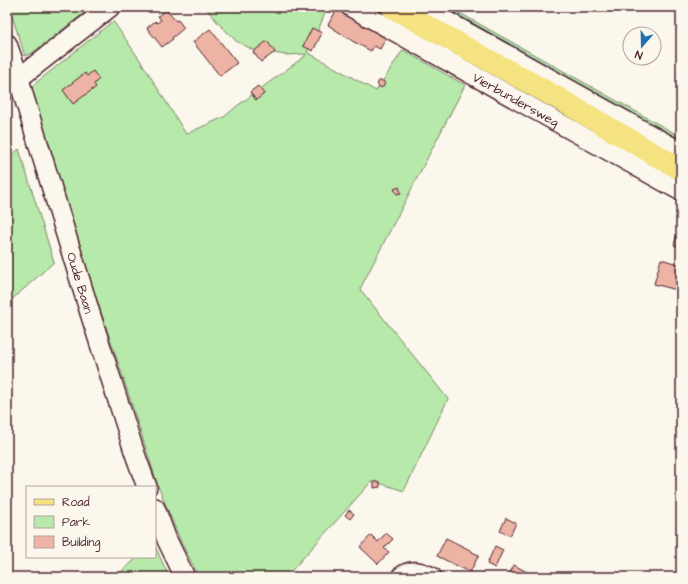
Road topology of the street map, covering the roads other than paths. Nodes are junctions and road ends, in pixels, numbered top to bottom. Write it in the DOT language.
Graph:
graph roads {
  1 [pos="110,7"];
  2 [pos="351,7"];
  3 [pos="392,7"];
  4 [pos="421,7"];
  5 [pos="7,44"];
  6 [pos="19,78"];
  7 [pos="681,152"];
  8 [pos="681,169"];
  9 [pos="681,191"];
  10 [pos="147,486"];
  11 [pos="156,511"];
  12 [pos="185,577"];
  13 [pos="401,577"];
  14 [pos="432,577"];
  1 -- 6 [label="street"];
  2 -- 9 [label="street, Vierbundersweg"];
  3 -- 8 [label="main road, Vierbundersweg"];
  4 -- 7 [label="street"];
  5 -- 6 [label="street, Oude Baan"];
  6 -- 10 [label="street, Oude Baan"];
  11 -- 12 [label="street"];
  13 -- 14 [label="street"];
}
